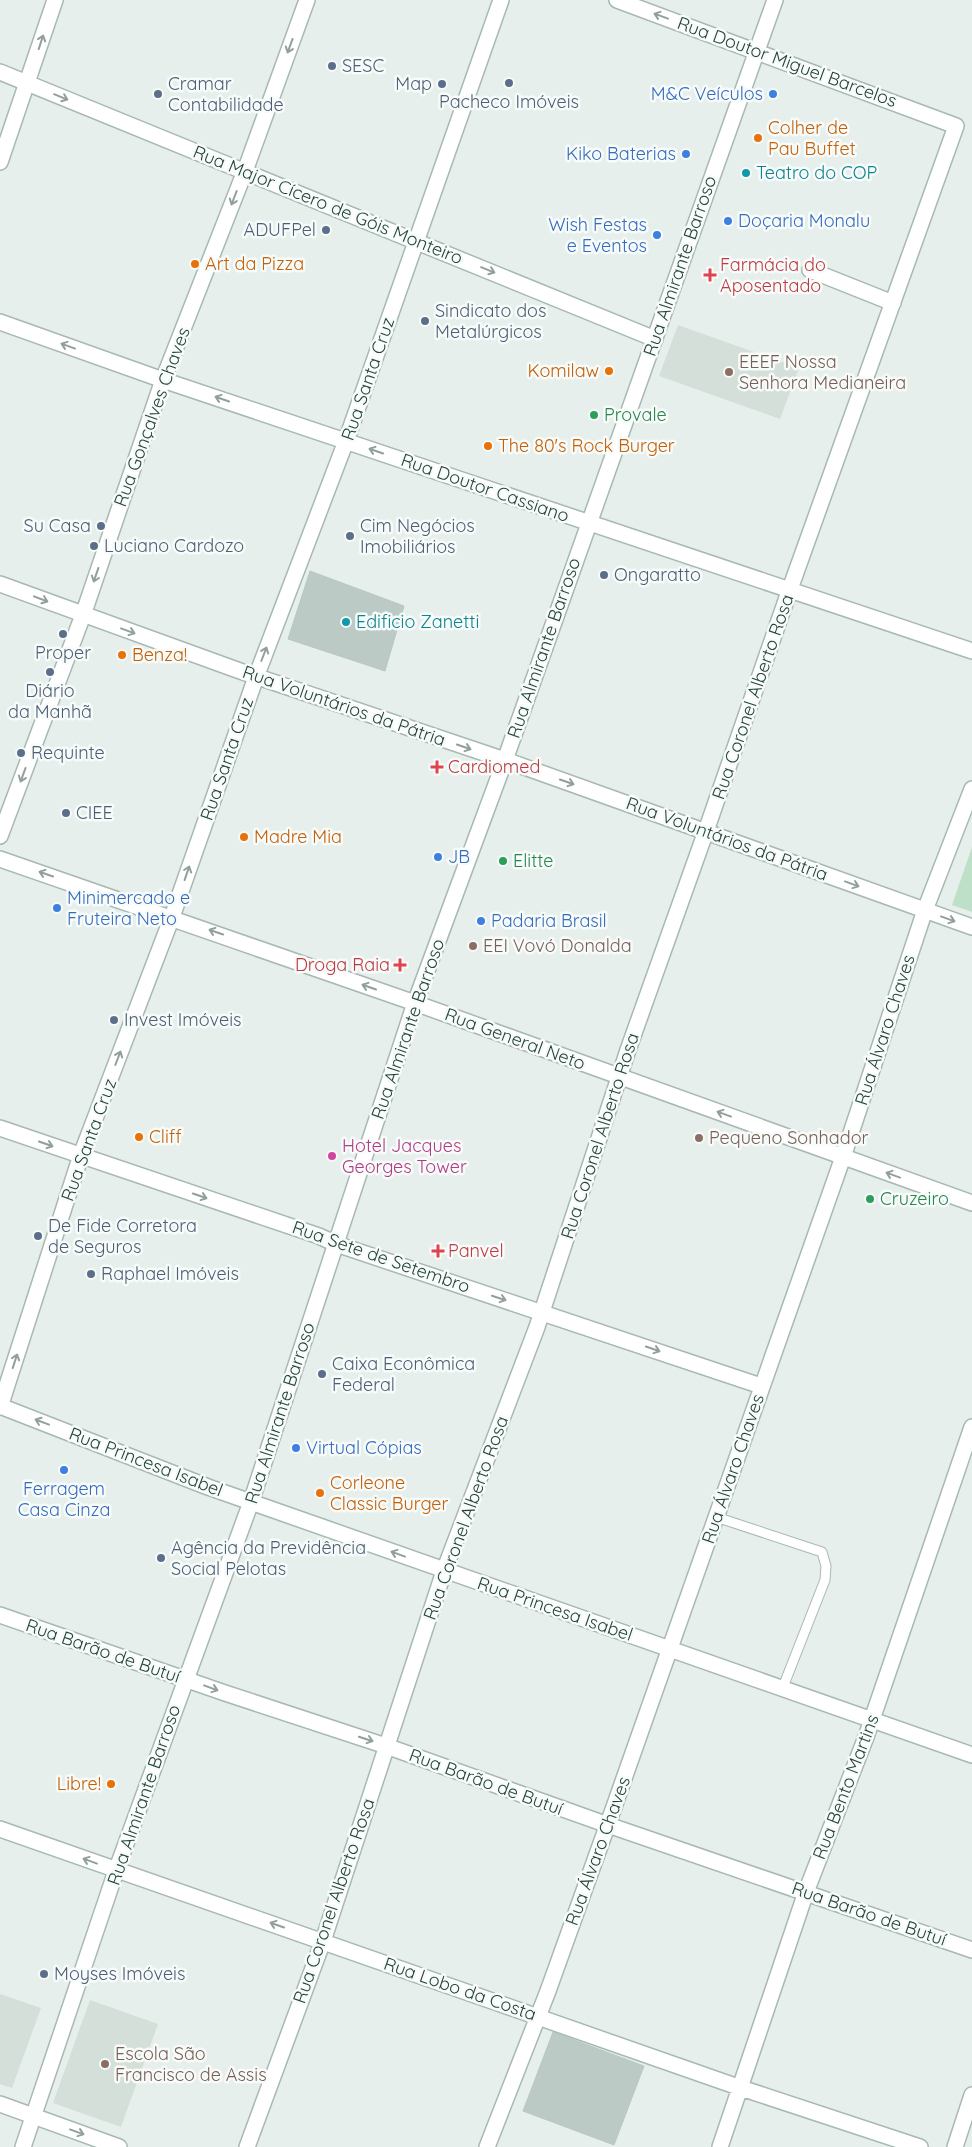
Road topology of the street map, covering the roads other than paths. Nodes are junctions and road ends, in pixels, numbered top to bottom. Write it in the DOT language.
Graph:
graph roads {
  1 [pos="55,0"];
  2 [pos="307,0"];
  3 [pos="501,0"];
  4 [pos="617,0"];
  5 [pos="775,0"];
  6 [pos="756,51"];
  7 [pos="0,72"];
  8 [pos="28,84"];
  9 [pos="956,126"];
  10 [pos="0,162"];
  11 [pos="245,171"];
  12 [pos="416,240"];
  13 [pos="810,270"];
  14 [pos="893,303"];
  15 [pos="0,322"];
  16 [pos="655,339"];
  17 [pos="164,380"];
  18 [pos="346,441"];
  19 [pos="588,523"];
  20 [pos="0,584"];
  21 [pos="790,589"];
  22 [pos="83,615"];
  23 [pos="972,651"];
  24 [pos="256,676"];
  25 [pos="505,760"];
  26 [pos="972,789"];
  27 [pos="706,831"];
  28 [pos="0,836"];
  29 [pos="0,859"];
  30 [pos="925,910"];
  31 [pos="172,917"];
  32 [pos="972,927"];
  33 [pos="415,1003"];
  34 [pos="619,1076"];
  35 [pos="0,1128"];
  36 [pos="81,1156"];
  37 [pos="843,1157"];
  38 [pos="972,1203"];
  39 [pos="336,1244"];
  40 [pos="542,1312"];
  41 [pos="761,1386"];
  42 [pos="0,1406"];
  43 [pos="972,1426"];
  44 [pos="966,1459"];
  45 [pos="251,1502"];
  46 [pos="716,1517"];
  47 [pos="444,1571"];
  48 [pos="0,1615"];
  49 [pos="671,1648"];
  50 [pos="186,1679"];
  51 [pos="783,1687"];
  52 [pos="872,1719"];
  53 [pos="386,1746"];
  54 [pos="972,1755"];
  55 [pos="608,1825"];
  56 [pos="0,1829"];
  57 [pos="116,1871"];
  58 [pos="806,1892"];
  59 [pos="323,1941"];
  60 [pos="972,1950"];
  61 [pos="538,2016"];
  62 [pos="740,2088"];
  63 [pos="972,2095"];
  64 [pos="0,2104"];
  65 [pos="35,2116"];
  66 [pos="23,2147"];
  67 [pos="119,2147"];
  68 [pos="247,2147"];
  69 [pos="487,2147"];
  70 [pos="720,2147"];
  71 [pos="920,2147"];
  72 [pos="955,2147"];
  8 -- 1 [label="street, one-way"];
  2 -- 11 [label="street, Rua Gonçalves Chaves, one-way"];
  3 -- 12 [label="street, Rua Santa Cruz"];
  6 -- 4 [label="street, Rua Doutor Miguel Barcelos, one-way"];
  5 -- 6 [label="street, Rua Almirante Barroso"];
  6 -- 9 [label="street, Rua Doutor Miguel Barcelos"];
  6 -- 16 [label="street, Rua Almirante Barroso"];
  7 -- 8 [label="street, Rua Major Cícero de Góis Monteiro"];
  8 -- 10 [label="street"];
  8 -- 11 [label="street, Rua Major Cícero de Góis Monteiro, one-way"];
  9 -- 14 [label="street, Rua Coronel Alberto Rosa"];
  11 -- 12 [label="street, Rua Major Cícero de Góis Monteiro"];
  11 -- 17 [label="street, Rua Gonçalves Chaves, one-way"];
  12 -- 16 [label="street, Rua Major Cícero de Góis Monteiro, one-way"];
  12 -- 18 [label="street, Rua Santa Cruz"];
  13 -- 14 [label="street"];
  14 -- 21 [label="street, Rua Coronel Alberto Rosa"];
  17 -- 15 [label="street, Rua Doutor Cassiano, one-way"];
  16 -- 19 [label="street, Rua Almirante Barroso"];
  18 -- 17 [label="street, Rua Doutor Cassiano, one-way"];
  17 -- 22 [label="street, Rua Gonçalves Chaves, one-way"];
  19 -- 18 [label="street, Rua Doutor Cassiano, one-way"];
  24 -- 18 [label="street, Rua Santa Cruz, one-way"];
  19 -- 21 [label="street, Rua Doutor Cassiano"];
  19 -- 25 [label="street, Rua Almirante Barroso"];
  20 -- 22 [label="street, Rua Voluntários da Pátria, one-way"];
  21 -- 23 [label="street, Rua Doutor Cassiano"];
  21 -- 27 [label="street, Rua Coronel Alberto Rosa"];
  22 -- 24 [label="street, Rua Voluntários da Pátria, one-way"];
  22 -- 28 [label="street, Rua Gonçalves Chaves, one-way"];
  24 -- 25 [label="street, Rua Voluntários da Pátria, one-way"];
  31 -- 24 [label="street, Rua Santa Cruz, one-way"];
  25 -- 27 [label="street, Rua Voluntários da Pátria, one-way"];
  25 -- 33 [label="street, Rua Almirante Barroso"];
  26 -- 30 [label="street, Rua Álvaro Chaves"];
  27 -- 30 [label="street, Rua Voluntários da Pátria, one-way"];
  27 -- 34 [label="street, Rua Coronel Alberto Rosa"];
  31 -- 29 [label="street, Rua General Neto, one-way"];
  30 -- 32 [label="street, Rua Voluntários da Pátria, one-way"];
  30 -- 37 [label="street, Rua Álvaro Chaves"];
  33 -- 31 [label="street, Rua General Neto, one-way"];
  36 -- 31 [label="street, Rua Santa Cruz, one-way"];
  33 -- 34 [label="street, Rua General Neto"];
  33 -- 39 [label="street, Rua Almirante Barroso"];
  37 -- 34 [label="street, Rua General Neto, one-way"];
  34 -- 40 [label="street, Rua Coronel Alberto Rosa"];
  35 -- 36 [label="street, Rua Sete de Setembro, one-way"];
  36 -- 39 [label="street, Rua Sete de Setembro, one-way"];
  42 -- 36 [label="street, Rua Santa Cruz, one-way"];
  38 -- 37 [label="street, Rua General Neto, one-way"];
  37 -- 41 [label="street, Rua Álvaro Chaves"];
  39 -- 40 [label="street, Rua Sete de Setembro, one-way"];
  39 -- 45 [label="street, Rua Almirante Barroso"];
  40 -- 41 [label="street, Rua Sete de Setembro, one-way"];
  40 -- 47 [label="street, Rua Coronel Alberto Rosa"];
  41 -- 46 [label="street, Rua Álvaro Chaves"];
  45 -- 42 [label="street, Rua Princesa Isabel, one-way"];
  43 -- 44 [label="street, Rua Bento Martins"];
  44 -- 52 [label="street, Rua Bento Martins"];
  47 -- 45 [label="street, Rua Princesa Isabel, one-way"];
  45 -- 50 [label="street, Rua Almirante Barroso"];
  46 -- 49 [label="street, Rua Álvaro Chaves"];
  46 -- 51 [label="lane"];
  47 -- 49 [label="street, Rua Princesa Isabel"];
  47 -- 53 [label="street, Rua Coronel Alberto Rosa"];
  48 -- 50 [label="street, Rua Barão de Butuí"];
  49 -- 51 [label="street, Rua Princesa Isabel"];
  49 -- 55 [label="street, Rua Álvaro Chaves"];
  50 -- 53 [label="street, Rua Barão de Butuí, one-way"];
  50 -- 57 [label="street, Rua Almirante Barroso"];
  51 -- 52 [label="street, Rua Princesa Isabel"];
  52 -- 54 [label="street, Rua Princesa Isabel"];
  52 -- 58 [label="street, Rua Bento Martins"];
  53 -- 55 [label="street, Rua Barão de Butuí"];
  53 -- 59 [label="street, Rua Coronel Alberto Rosa"];
  55 -- 58 [label="street, Rua Barão de Butuí"];
  55 -- 61 [label="street, Rua Álvaro Chaves"];
  57 -- 56 [label="street, Rua Lobo da Costa, one-way"];
  59 -- 57 [label="street, Rua Lobo da Costa, one-way"];
  57 -- 65 [label="street, Rua Almirante Barroso"];
  58 -- 60 [label="street, Rua Barão de Butuí"];
  58 -- 62 [label="street, Rua Bento Martins"];
  59 -- 61 [label="street, Rua Lobo da Costa"];
  59 -- 68 [label="street, Rua Coronel Alberto Rosa"];
  61 -- 62 [label="street, Rua Lobo da Costa"];
  61 -- 69 [label="street, Rua Álvaro Chaves"];
  62 -- 70 [label="street, Rua Bento Martins"];
  62 -- 71 [label="street, Rua Lobo da Costa"];
  63 -- 72 [label="street"];
  64 -- 65 [label="street"];
  65 -- 66 [label="street, Rua Almirante Barroso"];
  65 -- 67 [label="street, one-way"];
}
